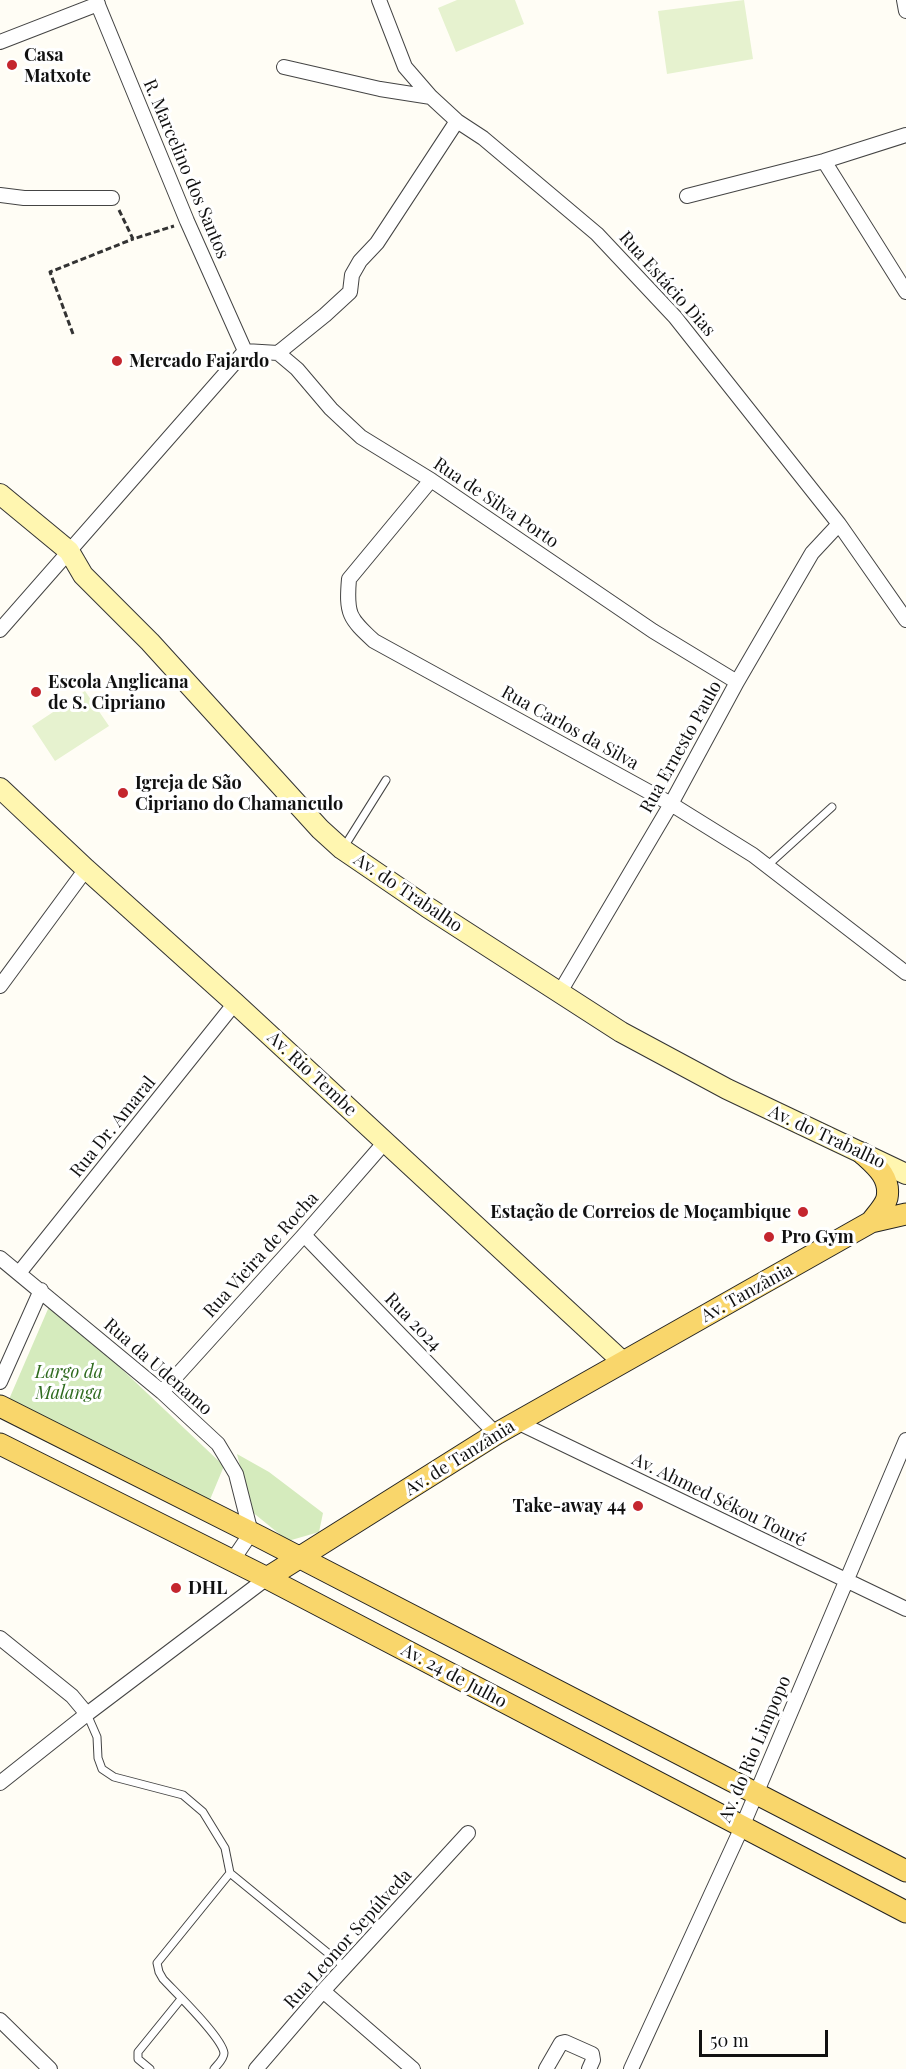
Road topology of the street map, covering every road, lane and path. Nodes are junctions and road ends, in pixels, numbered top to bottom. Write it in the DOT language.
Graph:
graph roads {
  1 [pos="379,0"];
  2 [pos="904,0"];
  3 [pos="97,2"];
  4 [pos="906,11"];
  5 [pos="0,42"];
  6 [pos="284,67"];
  7 [pos="431,97"];
  8 [pos="457,121"];
  9 [pos="906,135"];
  10 [pos="824,161"];
  11 [pos="0,195"];
  12 [pos="687,196"];
  13 [pos="112,198"];
  14 [pos="188,221"];
  15 [pos="133,239"];
  16 [pos="906,292"];
  17 [pos="73,334"];
  18 [pos="245,351"];
  19 [pos="278,353"];
  20 [pos="431,480"];
  21 [pos="0,494"];
  22 [pos="839,524"];
  23 [pos="69,551"];
  24 [pos="906,620"];
  25 [pos="0,630"];
  26 [pos="737,682"];
  27 [pos="386,780"];
  28 [pos="0,788"];
  29 [pos="671,804"];
  30 [pos="832,807"];
  31 [pos="342,849"];
  32 [pos="767,866"];
  33 [pos="86,870"];
  34 [pos="906,974"];
  35 [pos="0,986"];
  36 [pos="560,992"];
  37 [pos="235,1004"];
  38 [pos="385,1142"];
  39 [pos="862,1153"];
  40 [pos="906,1174"];
  41 [pos="906,1214"];
  42 [pos="871,1222"];
  43 [pos="304,1235"];
  44 [pos="0,1258"];
  45 [pos="19,1273"];
  46 [pos="41,1290"];
  47 [pos="623,1362"];
  48 [pos="0,1382"];
  49 [pos="162,1392"];
  50 [pos="0,1406"];
  51 [pos="517,1422"];
  52 [pos="496,1434"];
  53 [pos="906,1440"];
  54 [pos="0,1444"];
  55 [pos="251,1533"];
  56 [pos="299,1559"];
  57 [pos="232,1561"];
  58 [pos="267,1578"];
  59 [pos="846,1581"];
  60 [pos="906,1609"];
  61 [pos="0,1638"];
  62 [pos="87,1714"];
  63 [pos="0,1783"];
  64 [pos="757,1792"];
  65 [pos="742,1827"];
  66 [pos="468,1833"];
  67 [pos="906,1871"];
  68 [pos="230,1873"];
  69 [pos="906,1912"];
  70 [pos="345,1967"];
  71 [pos="323,1991"];
  72 [pos="181,1999"];
  73 [pos="0,2020"];
  74 [pos="50,2069"];
  75 [pos="150,2069"];
  76 [pos="214,2069"];
  77 [pos="255,2069"];
  78 [pos="413,2069"];
  79 [pos="546,2069"];
  80 [pos="589,2069"];
  81 [pos="631,2069"];
  1 -- 7 [label="street, Rua Estácio Dias"];
  2 -- 4 [label="street"];
  3 -- 5 [label="street"];
  3 -- 14 [label="street, R. Marcelino dos Santos"];
  6 -- 7 [label="street"];
  7 -- 8 [label="street, Rua Estácio Dias"];
  8 -- 19 [label="street"];
  8 -- 22 [label="street, Rua Estácio Dias"];
  9 -- 10 [label="street"];
  10 -- 12 [label="street"];
  10 -- 16 [label="street"];
  11 -- 13 [label="street"];
  13 -- 15 [label="path"];
  14 -- 15 [label="path"];
  14 -- 18 [label="street, R. Marcelino dos Santos"];
  15 -- 17 [label="path"];
  18 -- 19 [label="street"];
  18 -- 23 [label="street"];
  19 -- 20 [label="street, Rua de Silva Porto"];
  20 -- 26 [label="street, Rua de Silva Porto"];
  20 -- 29 [label="street, Rua Carlos da Silva"];
  21 -- 23 [label="main road, Av. do Trabalho"];
  22 -- 24 [label="street, Rua Estácio Dias"];
  22 -- 26 [label="street, Rua Ernesto Paulo"];
  23 -- 25 [label="street"];
  23 -- 31 [label="main road, Av. do Trabalho"];
  26 -- 29 [label="street, Rua Ernesto Paulo"];
  27 -- 31 [label="lane"];
  28 -- 33 [label="main road, Av. Rio Tembe"];
  29 -- 32 [label="street, Rua Carlos da Silva"];
  29 -- 36 [label="street, Rua Ernesto Paulo"];
  30 -- 32 [label="lane"];
  31 -- 36 [label="main road, Av. do Trabalho"];
  32 -- 34 [label="street, Rua Carlos da Silva"];
  33 -- 35 [label="street"];
  33 -- 37 [label="main road, Av. Rio Tembe"];
  36 -- 39 [label="main road, Av. do Trabalho"];
  37 -- 38 [label="main road, Av. Rio Tembe"];
  37 -- 45 [label="street, Rua Dr. Amaral"];
  38 -- 43 [label="street, Rua Vieira de Rocha"];
  38 -- 47 [label="main road, Av. Rio Tembe"];
  39 -- 40 [label="main road, Av. do Trabalho"];
  39 -- 42 [label="main road"];
  41 -- 42 [label="main road, Av. Tanzânia"];
  42 -- 47 [label="main road, Av. Tanzânia"];
  43 -- 49 [label="street, Rua Vieira de Rocha"];
  43 -- 52 [label="street, Rua 2024"];
  44 -- 45 [label="street, Rua da Udenamo"];
  45 -- 46 [label="street, Rua da Udenamo"];
  46 -- 48 [label="street"];
  46 -- 49 [label="street, Rua da Udenamo"];
  47 -- 51 [label="main road, Av. de Tanzânia"];
  49 -- 55 [label="street, Rua da Udenamo"];
  50 -- 55 [label="main road, Av. 24 de Julho"];
  51 -- 52 [label="main road, Av. de Tanzânia"];
  51 -- 59 [label="street, Av. Ahmed Sékou Touré"];
  52 -- 56 [label="main road, Av. de Tanzânia"];
  53 -- 59 [label="street, Av. do Rio Limpopo"];
  54 -- 57 [label="main road, Av. 24 de Julho"];
  55 -- 56 [label="main road, Av. 24 de Julho"];
  55 -- 57 [label="street"];
  56 -- 58 [label="main road, Av. de Tanzânia"];
  56 -- 64 [label="main road, Av. 24 de Julho"];
  57 -- 58 [label="main road, Av. 24 de Julho"];
  58 -- 62 [label="street"];
  58 -- 65 [label="main road, Av. 24 de Julho"];
  59 -- 60 [label="street, Av. Ahmed Sékou Touré"];
  59 -- 64 [label="street, Av. do Rio Limpopo"];
  61 -- 62 [label="street"];
  62 -- 63 [label="street"];
  62 -- 68 [label="lane"];
  64 -- 65 [label="street, Av. do Rio Limpopo"];
  64 -- 67 [label="main road, Av. 24 de Julho"];
  65 -- 69 [label="main road, Av. 24 de Julho"];
  65 -- 81 [label="street, Av. do Rio Limpopo"];
  66 -- 70 [label="street, Rua Leonor Sepúlveda"];
  68 -- 70 [label="lane"];
  68 -- 72 [label="lane"];
  70 -- 71 [label="street, Rua Leonor Sepúlveda"];
  71 -- 77 [label="street, Rua Leonor Sepúlveda"];
  71 -- 78 [label="street"];
  72 -- 75 [label="lane"];
  72 -- 76 [label="lane"];
  73 -- 74 [label="street"];
  79 -- 80 [label="street"];
}
